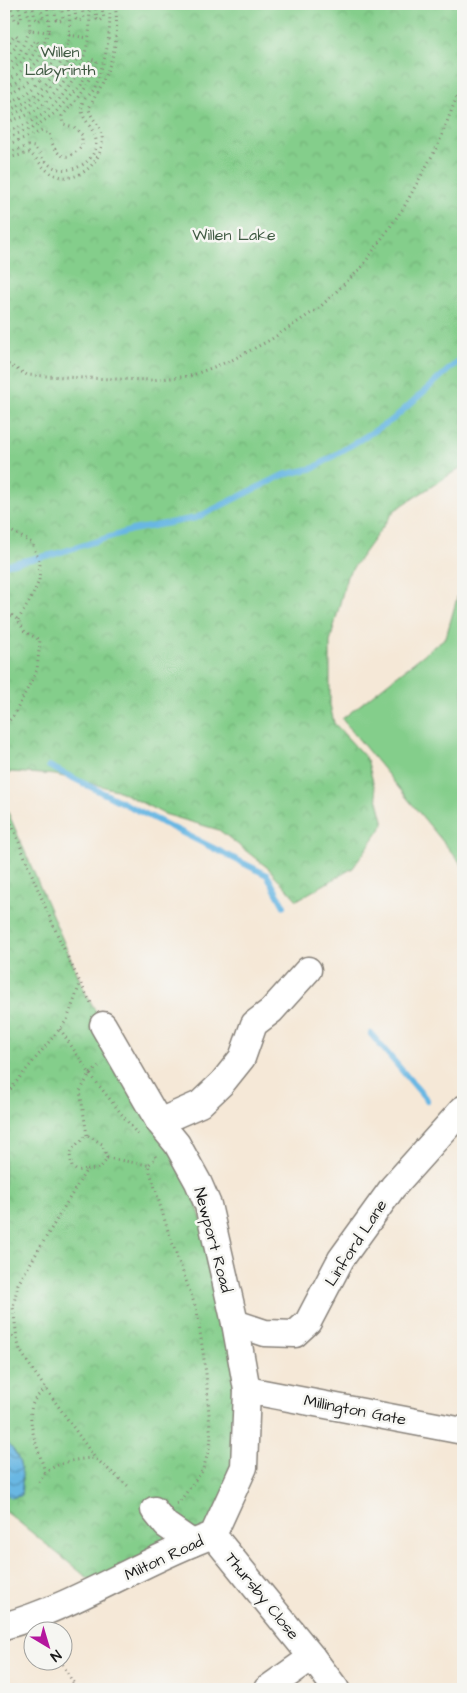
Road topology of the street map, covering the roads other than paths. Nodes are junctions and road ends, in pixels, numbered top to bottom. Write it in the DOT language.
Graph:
graph roads {
  1 [pos="308,970"];
  2 [pos="103,1025"];
  3 [pos="463,1109"];
  4 [pos="159,1122"];
  5 [pos="234,1323"];
  6 [pos="247,1390"];
  7 [pos="463,1431"];
  8 [pos="160,1518"];
  9 [pos="202,1539"];
  10 [pos="4,1626"];
  11 [pos="312,1657"];
  12 [pos="267,1689"];
  13 [pos="336,1689"];
  1 -- 4 [label="street"];
  2 -- 4 [label="street, Newport Road"];
  3 -- 5 [label="street, Linford Lane"];
  4 -- 5 [label="street, Newport Road"];
  5 -- 6 [label="street, Newport Road"];
  6 -- 7 [label="street, Millington Gate"];
  6 -- 9 [label="street, Milton Road"];
  8 -- 9 [label="street, Thursby Close"];
  9 -- 10 [label="street, Milton Road"];
  9 -- 11 [label="street, Thursby Close"];
  11 -- 12 [label="street"];
  11 -- 13 [label="street, Thursby Close"];
}
